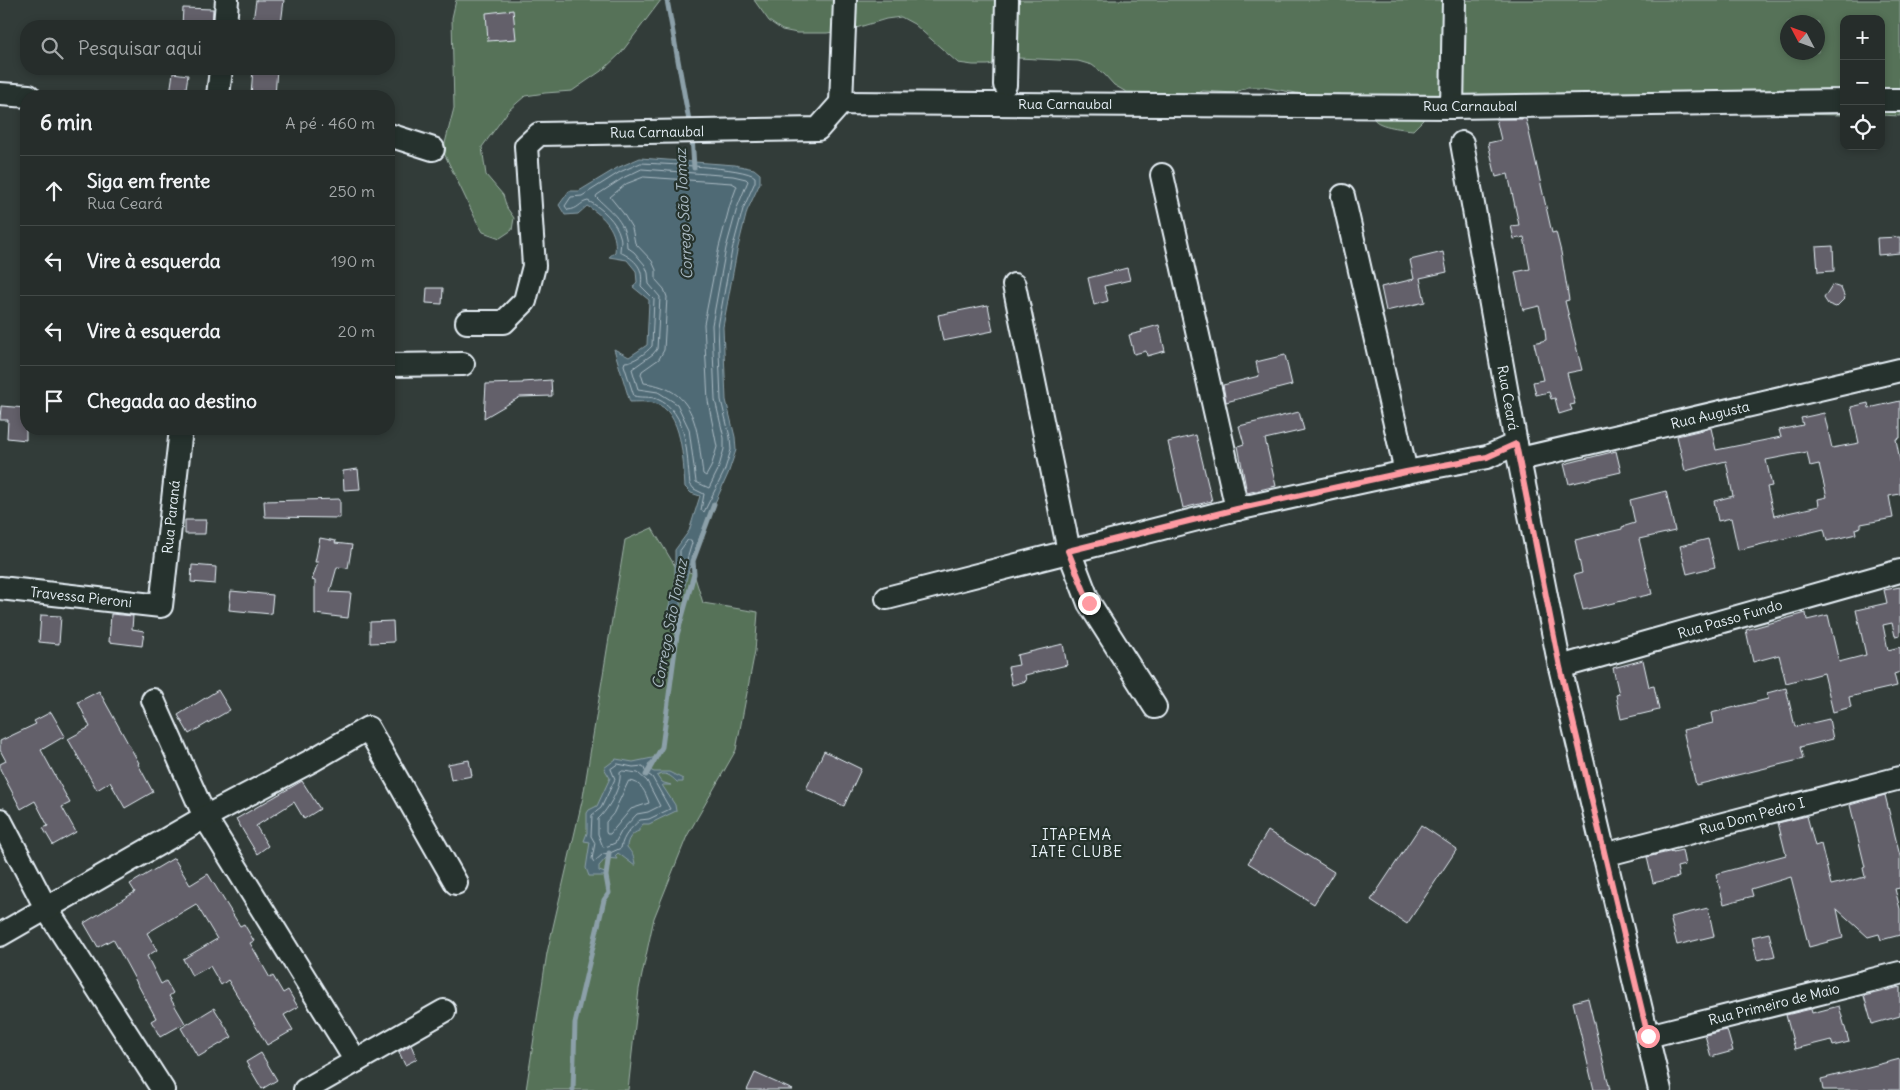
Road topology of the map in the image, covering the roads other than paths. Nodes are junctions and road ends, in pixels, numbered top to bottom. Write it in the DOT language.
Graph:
graph roads {
  1 [pos="228,0"];
  2 [pos="844,0"];
  3 [pos="1007,0"];
  4 [pos="1454,0"];
  5 [pos="226,20"];
  6 [pos="220,75"];
  7 [pos="1005,85"];
  8 [pos="219,90"];
  9 [pos="0,94"];
  10 [pos="20,95"];
  11 [pos="1885,100"];
  12 [pos="1900,100"];
  13 [pos="1840,101"];
  14 [pos="841,102"];
  15 [pos="1452,107"];
  16 [pos="395,137"];
  17 [pos="1462,144"];
  18 [pos="434,149"];
  19 [pos="1162,175"];
  20 [pos="1343,196"];
  21 [pos="1014,285"];
  22 [pos="467,322"];
  23 [pos="463,364"];
  24 [pos="395,365"];
  25 [pos="1900,370"];
  26 [pos="180,435"];
  27 [pos="1518,451"];
  28 [pos="1406,472"];
  29 [pos="1237,509"];
  30 [pos="1068,551"];
  31 [pos="1900,571"];
  32 [pos="0,588"];
  33 [pos="887,598"];
  34 [pos="161,606"];
  35 [pos="1560,667"];
  36 [pos="153,700"];
  37 [pos="1155,707"];
  38 [pos="1900,778"];
  39 [pos="205,817"];
  40 [pos="0,820"];
  41 [pos="1604,855"];
  42 [pos="456,883"];
  43 [pos="46,908"];
  44 [pos="0,935"];
  45 [pos="1900,973"];
  46 [pos="444,1010"];
  47 [pos="1648,1036"];
  48 [pos="356,1061"];
  49 [pos="163,1090"];
  50 [pos="305,1090"];
  51 [pos="1660,1090"];
  1 -- 5 [label="street"];
  2 -- 14 [label="street"];
  3 -- 7 [label="street"];
  4 -- 15 [label="street"];
  6 -- 8 [label="street"];
  9 -- 10 [label="street"];
  11 -- 12 [label="street"];
  13 -- 15 [label="street, Rua Carnaubal"];
  14 -- 15 [label="street, Rua Carnaubal"];
  14 -- 22 [label="street, Rua Carnaubal"];
  16 -- 18 [label="street"];
  17 -- 27 [label="street, Rua Ceará"];
  19 -- 29 [label="street"];
  20 -- 28 [label="street"];
  21 -- 30 [label="street"];
  23 -- 24 [label="street"];
  25 -- 27 [label="street, Rua Augusta"];
  26 -- 34 [label="street, Rua Paraná"];
  27 -- 28 [label="street, Rua Augusta"];
  27 -- 35 [label="street, Rua Ceará"];
  28 -- 29 [label="street, Rua Augusta"];
  29 -- 30 [label="street, Rua Augusta"];
  30 -- 33 [label="street, Rua Augusta"];
  30 -- 37 [label="street"];
  31 -- 35 [label="street, Rua Passo Fundo"];
  32 -- 34 [label="street, Travessa Pieroni"];
  35 -- 41 [label="street, Rua Ceará"];
  36 -- 39 [label="street"];
  38 -- 41 [label="street, Rua Dom Pedro I"];
  39 -- 42 [label="street"];
  39 -- 43 [label="street"];
  39 -- 48 [label="street"];
  40 -- 43 [label="street"];
  41 -- 47 [label="street, Rua Ceará"];
  43 -- 44 [label="street"];
  43 -- 49 [label="street"];
  45 -- 47 [label="street, Rua Primeiro de Maio"];
  46 -- 48 [label="street"];
  47 -- 51 [label="street, Rua Ceará"];
  48 -- 50 [label="street"];
}
